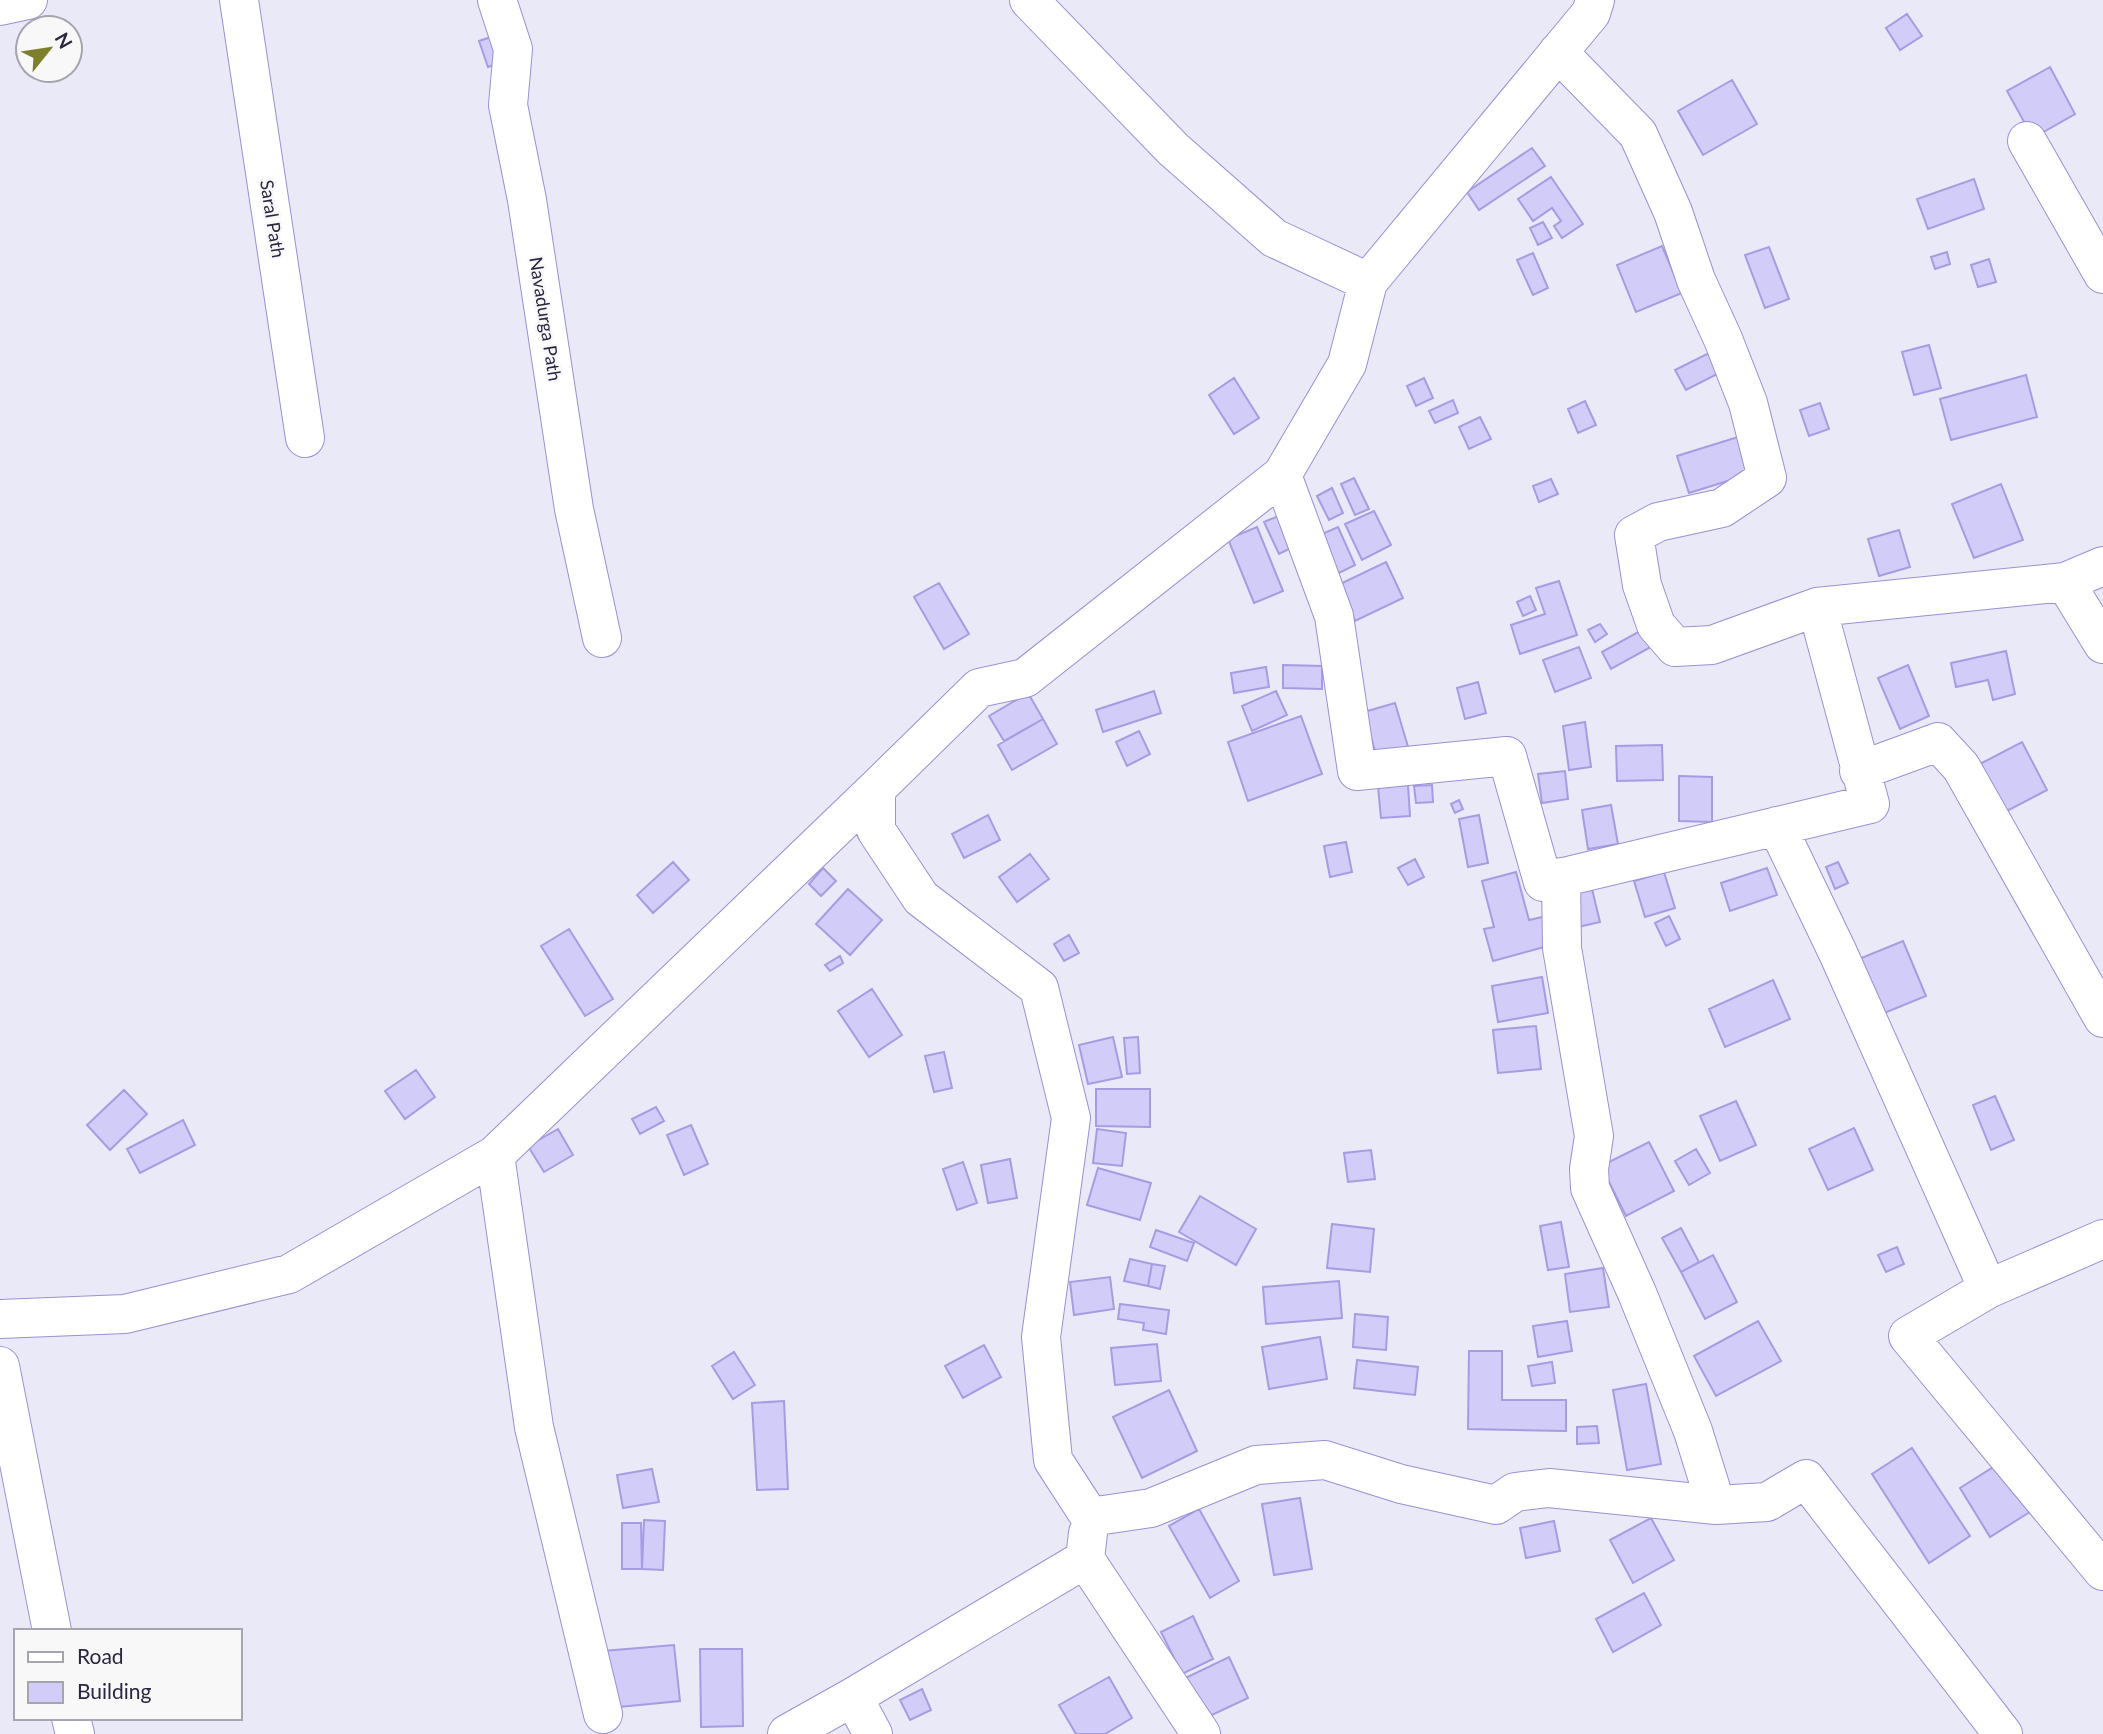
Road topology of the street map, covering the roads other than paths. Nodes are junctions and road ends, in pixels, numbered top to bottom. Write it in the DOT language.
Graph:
graph roads {
  1 [pos="27,0"];
  2 [pos="239,0"];
  3 [pos="497,0"];
  4 [pos="1030,0"];
  5 [pos="1595,0"];
  6 [pos="0,6"];
  7 [pos="1558,52"];
  8 [pos="2027,141"];
  9 [pos="2103,274"];
  10 [pos="1368,282"];
  11 [pos="305,438"];
  12 [pos="1282,475"];
  13 [pos="2103,566"];
  14 [pos="2065,582"];
  15 [pos="1817,607"];
  16 [pos="602,638"];
  17 [pos="2103,644"];
  18 [pos="1860,771"];
  19 [pos="876,789"];
  20 [pos="1777,827"];
  21 [pos="1561,877"];
  22 [pos="2103,1017"];
  23 [pos="495,1155"];
  24 [pos="2103,1239"];
  25 [pos="1988,1289"];
  26 [pos="0,1319"];
  27 [pos="0,1366"];
  28 [pos="1716,1504"];
  29 [pos="1090,1517"];
  30 [pos="1085,1559"];
  31 [pos="2103,1571"];
  32 [pos="52,1629"];
  33 [pos="853,1697"];
  34 [pos="603,1714"];
  35 [pos="788,1734"];
  36 [pos="873,1734"];
  37 [pos="1201,1734"];
  38 [pos="2003,1734"];
  1 -- 6 [label="street"];
  2 -- 11 [label="street, Saral Path"];
  3 -- 16 [label="street, Navadurga Path"];
  4 -- 10 [label="street"];
  5 -- 7 [label="street"];
  7 -- 10 [label="street"];
  7 -- 15 [label="street"];
  8 -- 9 [label="street"];
  10 -- 12 [label="street"];
  12 -- 19 [label="street"];
  12 -- 21 [label="street"];
  13 -- 14 [label="street"];
  14 -- 15 [label="street"];
  14 -- 17 [label="street"];
  15 -- 18 [label="street"];
  18 -- 20 [label="street"];
  18 -- 22 [label="street"];
  19 -- 23 [label="street"];
  19 -- 29 [label="street"];
  20 -- 21 [label="street"];
  20 -- 25 [label="street"];
  21 -- 28 [label="street"];
  23 -- 26 [label="street"];
  23 -- 34 [label="street"];
  24 -- 25 [label="street"];
  25 -- 31 [label="street"];
  27 -- 32 [label="street"];
  28 -- 29 [label="street"];
  28 -- 38 [label="street"];
  29 -- 30 [label="street"];
  30 -- 33 [label="street"];
  30 -- 37 [label="street"];
  33 -- 35 [label="street"];
  33 -- 36 [label="street"];
}
